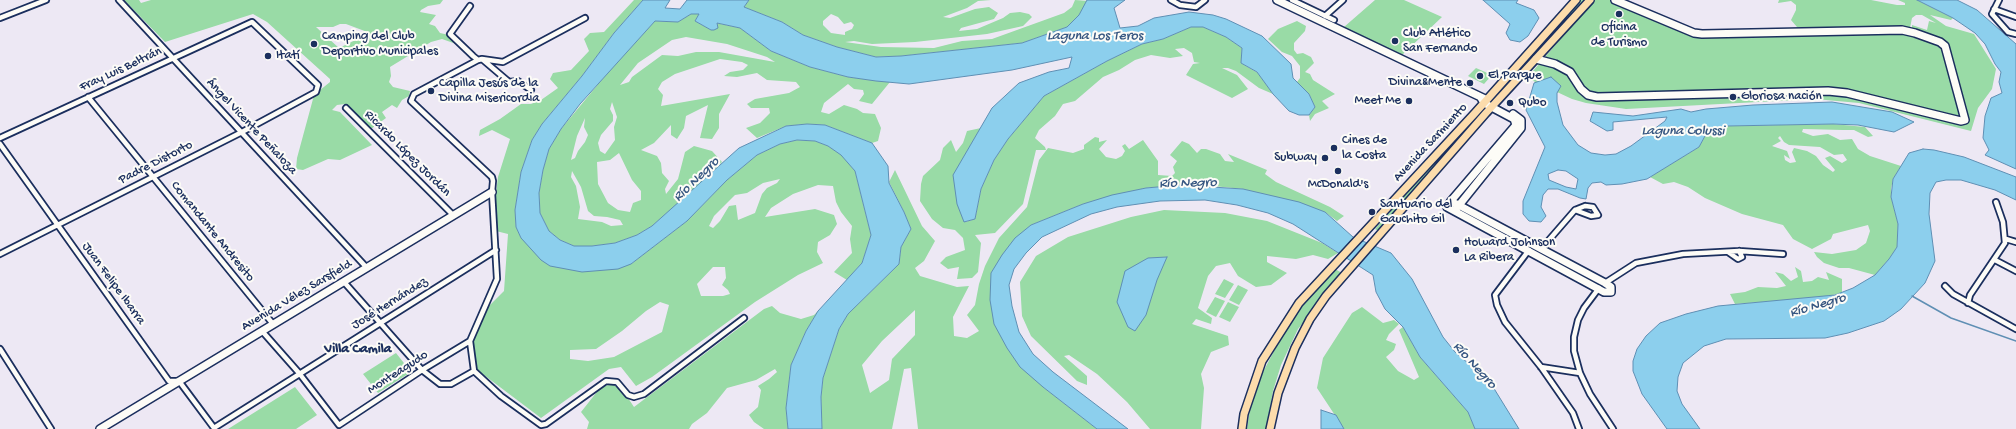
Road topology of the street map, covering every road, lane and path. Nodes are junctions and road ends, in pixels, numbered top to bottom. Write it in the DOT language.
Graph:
graph roads {
  1 [pos="46,0"];
  2 [pos="119,0"];
  3 [pos="1171,0"];
  4 [pos="1205,0"];
  5 [pos="1277,0"];
  6 [pos="1292,0"];
  7 [pos="1344,0"];
  8 [pos="1576,0"];
  9 [pos="1590,0"];
  10 [pos="1615,0"];
  11 [pos="1998,0"];
  12 [pos="1299,1"];
  13 [pos="470,6"];
  14 [pos="1994,9"];
  15 [pos="1325,16"];
  16 [pos="2016,17"];
  17 [pos="0,18"];
  18 [pos="585,18"];
  19 [pos="1334,20"];
  20 [pos="2016,34"];
  21 [pos="172,58"];
  22 [pos="1536,59"];
  23 [pos="480,60"];
  24 [pos="318,88"];
  25 [pos="531,90"];
  26 [pos="88,97"];
  27 [pos="1484,100"];
  28 [pos="1494,106"];
  29 [pos="346,108"];
  30 [pos="242,132"];
  31 [pos="0,138"];
  32 [pos="0,144"];
  33 [pos="1486,164"];
  34 [pos="153,177"];
  35 [pos="492,192"];
  36 [pos="1996,202"];
  37 [pos="1457,208"];
  38 [pos="1575,210"];
  39 [pos="453,215"];
  40 [pos="58,225"];
  41 [pos="2006,239"];
  42 [pos="2016,242"];
  43 [pos="1527,246"];
  44 [pos="1542,248"];
  45 [pos="496,250"];
  46 [pos="1739,251"];
  47 [pos="1728,252"];
  48 [pos="0,254"];
  49 [pos="1536,254"];
  50 [pos="1783,254"];
  51 [pos="1995,260"];
  52 [pos="367,268"];
  53 [pos="2016,271"];
  54 [pos="344,282"];
  55 [pos="1602,285"];
  56 [pos="1945,286"];
  57 [pos="1968,303"];
  58 [pos="744,318"];
  59 [pos="273,324"];
  60 [pos="380,324"];
  61 [pos="2016,329"];
  62 [pos="262,331"];
  63 [pos="470,341"];
  64 [pos="0,349"];
  65 [pos="1541,367"];
  66 [pos="422,370"];
  67 [pos="474,371"];
  68 [pos="299,373"];
  69 [pos="1580,373"];
  70 [pos="180,380"];
  71 [pos="51,429"];
  72 [pos="100,429"];
  73 [pos="1242,429"];
  74 [pos="1270,429"];
  75 [pos="1578,429"];
  76 [pos="1613,429"];
  1 -- 17 [label="street"];
  2 -- 21 [label="street, Ángel Vicente Peñaloza"];
  3 -- 4 [label="street"];
  5 -- 27 [label="street"];
  6 -- 12 [label="street"];
  7 -- 15 [label="street"];
  8 -- 27 [label="main road, Avenida Sarmiento"];
  9 -- 22 [label="main road, Avenida Sarmiento"];
  10 -- 22 [label="street"];
  11 -- 14 [label="street"];
  12 -- 15 [label="street"];
  13 -- 23 [label="street"];
  14 -- 16 [label="street"];
  14 -- 20 [label="street"];
  15 -- 19 [label="street"];
  18 -- 23 [label="street"];
  21 -- 24 [label="street, Fray Luis Beltrán"];
  21 -- 26 [label="street, Fray Luis Beltrán"];
  21 -- 30 [label="street, Ángel Vicente Peñaloza"];
  22 -- 28 [label="main road, Avenida Sarmiento"];
  23 -- 25 [label="street"];
  23 -- 35 [label="street"];
  24 -- 30 [label="street, Padre Distorto"];
  26 -- 31 [label="street, Fray Luis Beltrán"];
  26 -- 34 [label="street, Comandante Andresito"];
  27 -- 28 [label="street"];
  27 -- 73 [label="main road, Avenida Sarmiento"];
  28 -- 33 [label="street"];
  28 -- 74 [label="main road, Avenida Sarmiento"];
  29 -- 39 [label="street, Ricardo López Jordán"];
  30 -- 34 [label="street, Padre Distorto"];
  30 -- 52 [label="street, Ángel Vicente Peñaloza"];
  32 -- 40 [label="street, Juan Felipe Ibarra"];
  33 -- 37 [label="street"];
  33 -- 37 [label="street"];
  34 -- 40 [label="street, Padre Distorto"];
  34 -- 59 [label="street, Comandante Andresito"];
  35 -- 39 [label="street, Avenida Vélez Sarsfield"];
  35 -- 45 [label="street"];
  36 -- 41 [label="street"];
  37 -- 43 [label="street"];
  38 -- 44 [label="street"];
  39 -- 52 [label="street, Avenida Vélez Sarsfield"];
  40 -- 48 [label="street, Padre Distorto"];
  40 -- 70 [label="street, Juan Felipe Ibarra"];
  41 -- 42 [label="street"];
  41 -- 51 [label="street"];
  43 -- 44 [label="street"];
  43 -- 49 [label="street"];
  43 -- 65 [label="street"];
  44 -- 49 [label="street"];
  44 -- 55 [label="street"];
  45 -- 60 [label="street, José Hernández"];
  45 -- 63 [label="street"];
  46 -- 47 [label="street"];
  46 -- 47 [label="street"];
  46 -- 50 [label="street"];
  47 -- 55 [label="street"];
  49 -- 55 [label="street"];
  51 -- 53 [label="street"];
  51 -- 57 [label="street"];
  52 -- 54 [label="street, Avenida Vélez Sarsfield"];
  54 -- 59 [label="street, Avenida Vélez Sarsfield"];
  54 -- 60 [label="street"];
  55 -- 69 [label="street"];
  56 -- 57 [label="street"];
  57 -- 61 [label="street"];
  58 -- 67 [label="street"];
  59 -- 62 [label="street, Avenida Vélez Sarsfield"];
  60 -- 66 [label="street"];
  60 -- 68 [label="street, José Hernández"];
  62 -- 68 [label="street"];
  62 -- 70 [label="street, Avenida Vélez Sarsfield"];
  63 -- 66 [label="street, Monteagudo"];
  63 -- 67 [label="street"];
  64 -- 71 [label="street"];
  65 -- 69 [label="street"];
  65 -- 75 [label="street"];
  66 -- 67 [label="street"];
  66 -- 68 [label="street, Monteagudo"];
  68 -- 70 [label="street, José Hernández"];
  69 -- 76 [label="street"];
  70 -- 72 [label="street, Avenida Vélez Sarsfield"];
}
